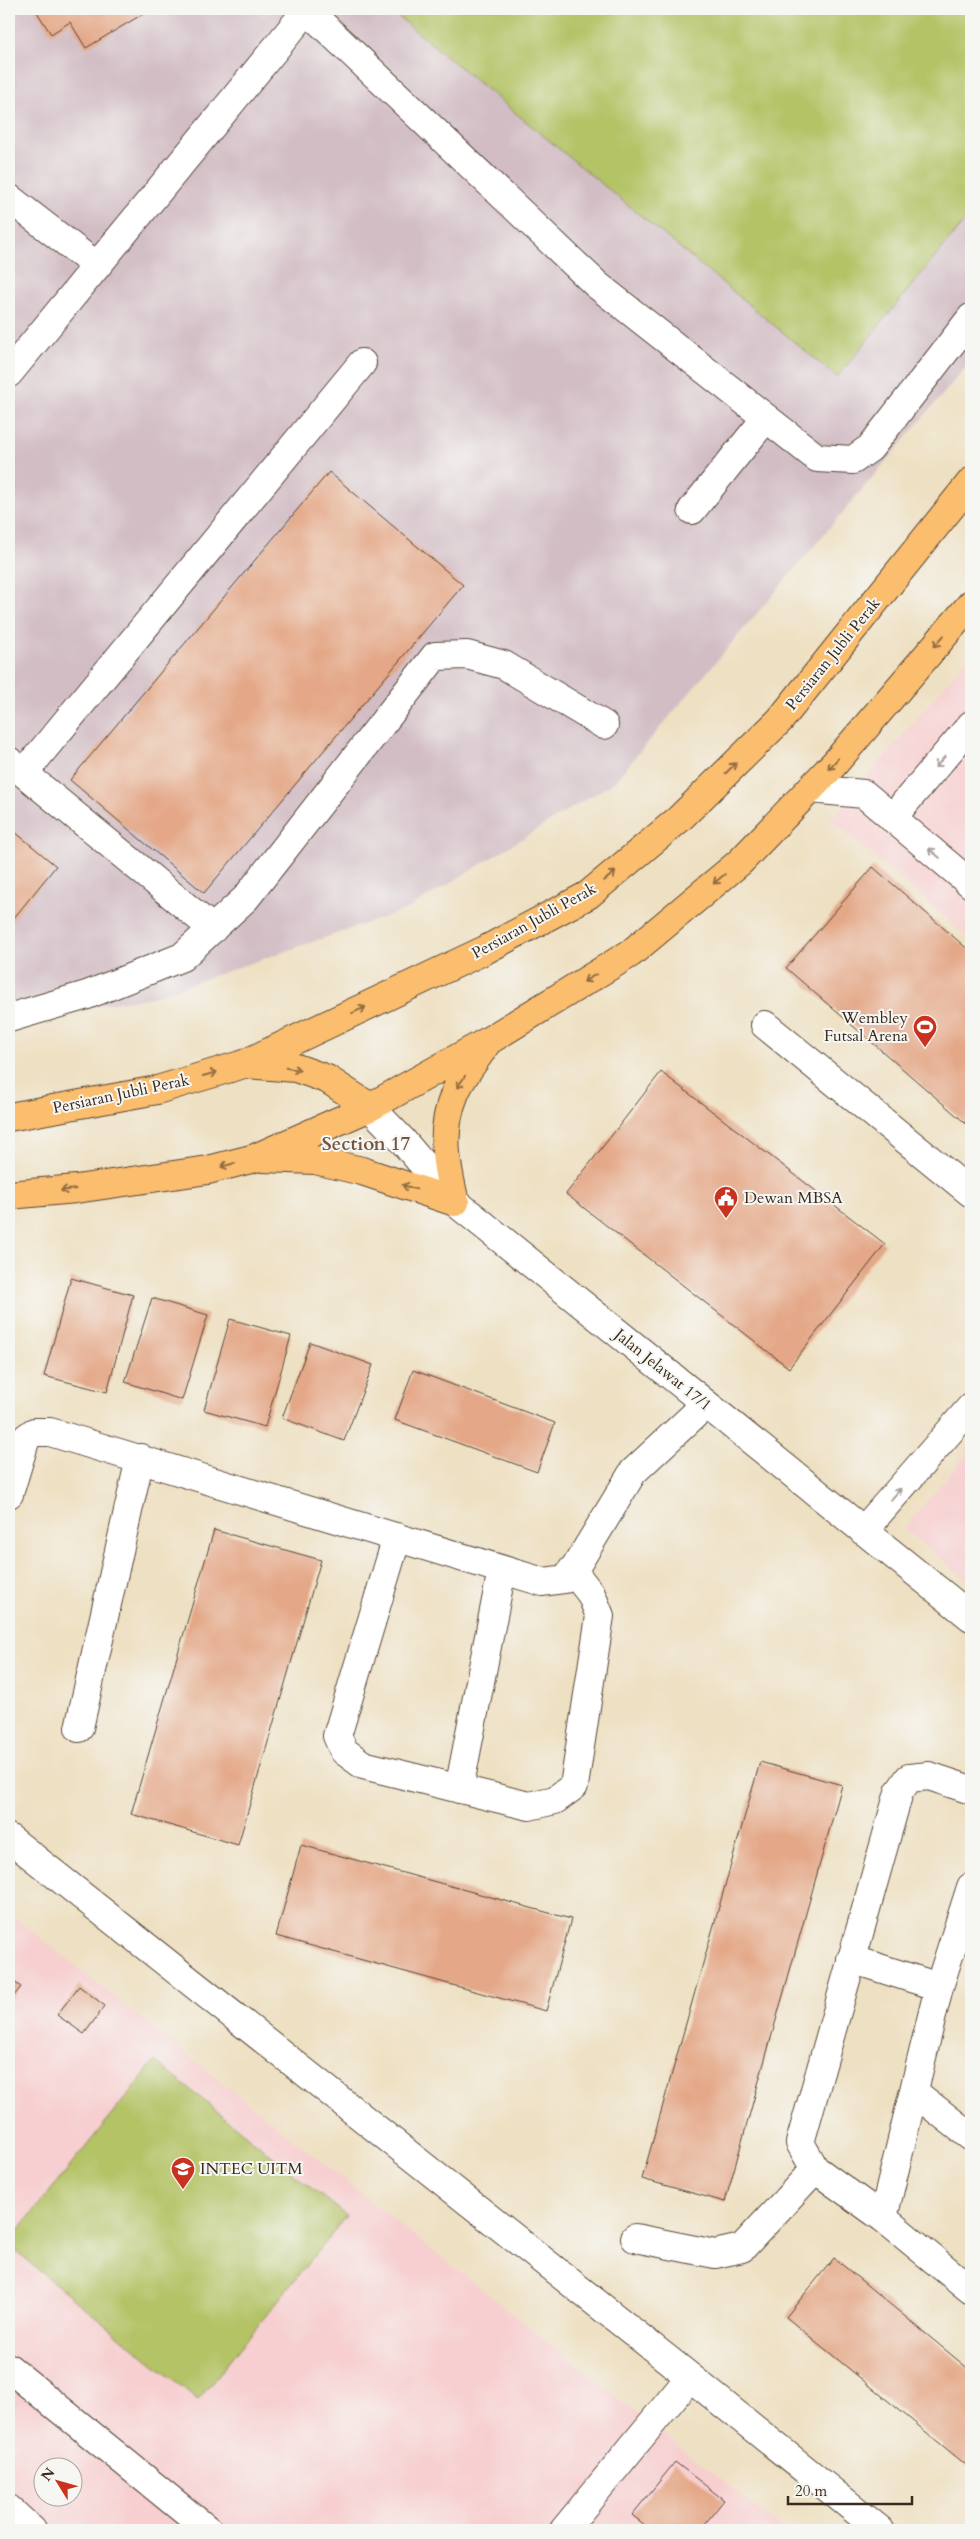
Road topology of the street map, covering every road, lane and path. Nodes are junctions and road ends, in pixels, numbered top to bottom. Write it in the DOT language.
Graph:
graph roads {
  1 [pos="306,10"];
  2 [pos="9,198"];
  3 [pos="97,266"];
  4 [pos="971,318"];
  5 [pos="362,363"];
  6 [pos="9,374"];
  7 [pos="766,418"];
  8 [pos="971,482"];
  9 [pos="692,510"];
  10 [pos="971,604"];
  11 [pos="604,725"];
  12 [pos="971,725"];
  13 [pos="16,767"];
  14 [pos="810,789"];
  15 [pos="892,818"];
  16 [pos="971,884"];
  17 [pos="213,929"];
  18 [pos="9,1018"];
  19 [pos="765,1025"];
  20 [pos="488,1041"];
  21 [pos="244,1064"];
  22 [pos="370,1107"];
  23 [pos="9,1117"];
  24 [pos="255,1158"];
  25 [pos="971,1193"];
  26 [pos="9,1195"];
  27 [pos="455,1202"];
  28 [pos="706,1404"];
  29 [pos="971,1407"];
  30 [pos="140,1458"];
  31 [pos="9,1494"];
  32 [pos="863,1530"];
  33 [pos="397,1537"];
  34 [pos="502,1570"];
  35 [pos="572,1570"];
  36 [pos="971,1617"];
  37 [pos="79,1728"];
  38 [pos="459,1789"];
  39 [pos="971,1790"];
  40 [pos="9,1838"];
  41 [pos="971,1887"];
  42 [pos="851,1960"];
  43 [pos="939,1987"];
  44 [pos="914,2092"];
  45 [pos="971,2137"];
  46 [pos="815,2169"];
  47 [pos="883,2218"];
  48 [pos="636,2238"];
  49 [pos="971,2290"];
  50 [pos="9,2368"];
  51 [pos="690,2377"];
  52 [pos="9,2509"];
  53 [pos="567,2529"];
  54 [pos="32,2530"];
  55 [pos="208,2530"];
  56 [pos="880,2530"];
  1 -- 3 [label="street"];
  1 -- 7 [label="street"];
  2 -- 3 [label="street"];
  3 -- 6 [label="street"];
  4 -- 7 [label="street"];
  5 -- 13 [label="street"];
  7 -- 9 [label="street"];
  21 -- 8 [label="main road, Persiaran Jubli Perak, one-way"];
  10 -- 14 [label="main road, one-way"];
  11 -- 17 [label="street"];
  12 -- 15 [label="street, one-way"];
  13 -- 17 [label="street"];
  14 -- 15 [label="street"];
  14 -- 20 [label="main road, one-way"];
  16 -- 15 [label="street, one-way"];
  17 -- 18 [label="street"];
  19 -- 25 [label="street"];
  20 -- 22 [label="main road"];
  20 -- 27 [label="main road, one-way"];
  21 -- 22 [label="main road, one-way"];
  23 -- 21 [label="main road, Persiaran Jubli Perak, one-way"];
  22 -- 24 [label="main road"];
  22 -- 27 [label="street, Jalan Jelawat 17/1"];
  24 -- 26 [label="main road, one-way"];
  27 -- 24 [label="main road, one-way"];
  27 -- 28 [label="street, Jalan Jelawat 17/1"];
  28 -- 32 [label="street, Jalan Jelawat 17/1"];
  28 -- 35 [label="street"];
  32 -- 29 [label="street, one-way"];
  30 -- 31 [label="street"];
  30 -- 33 [label="street"];
  30 -- 37 [label="street"];
  32 -- 36 [label="street, Jalan Jelawat 17/1"];
  33 -- 34 [label="street"];
  33 -- 38 [label="street"];
  34 -- 35 [label="street"];
  34 -- 38 [label="street"];
  35 -- 38 [label="street"];
  39 -- 42 [label="street"];
  40 -- 51 [label="street"];
  41 -- 43 [label="street"];
  42 -- 43 [label="street"];
  42 -- 46 [label="street"];
  43 -- 44 [label="street"];
  44 -- 45 [label="street"];
  44 -- 47 [label="street"];
  46 -- 47 [label="street"];
  46 -- 48 [label="street"];
  47 -- 49 [label="street"];
  50 -- 55 [label="street"];
  51 -- 53 [label="street"];
  51 -- 56 [label="street"];
  52 -- 54 [label="street"];
}
